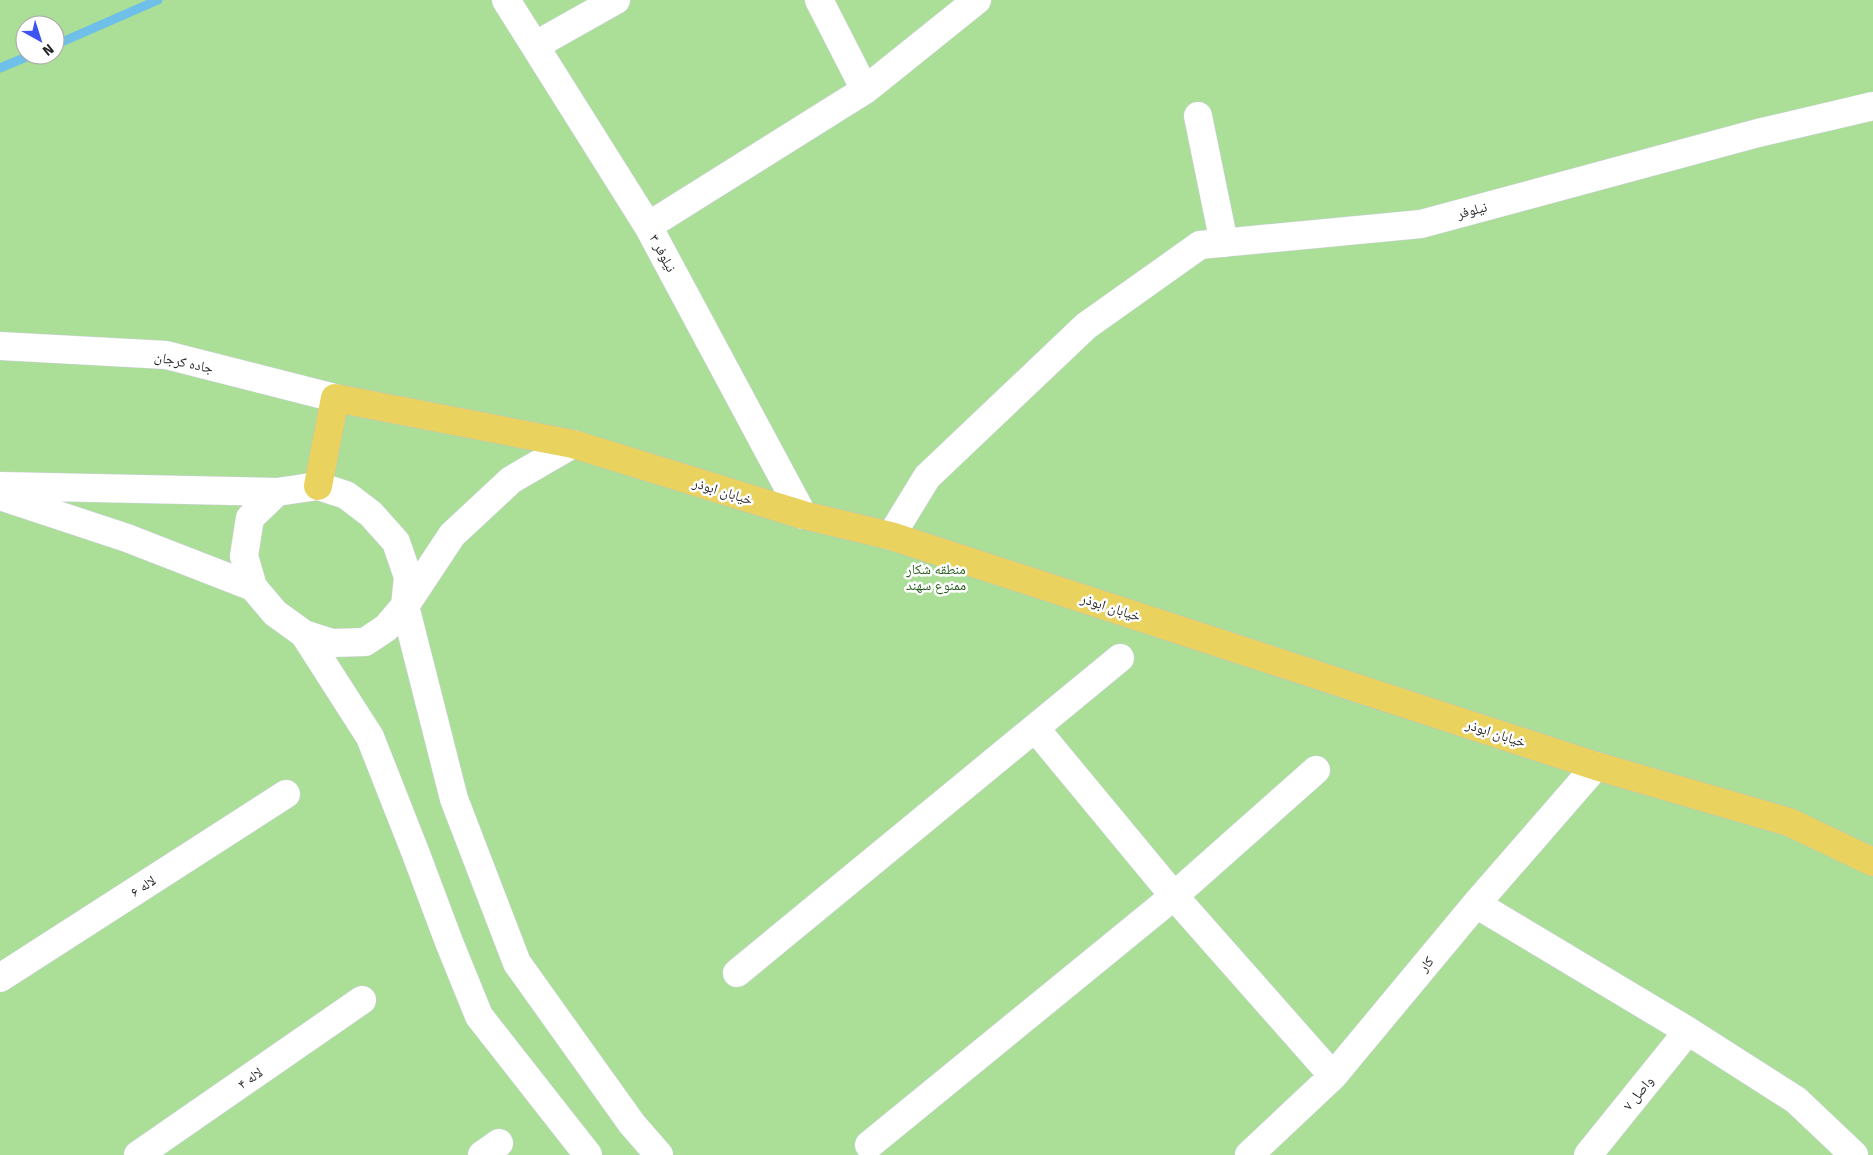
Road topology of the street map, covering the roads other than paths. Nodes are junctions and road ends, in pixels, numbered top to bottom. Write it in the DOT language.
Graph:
graph roads {
  1 [pos="506,0"];
  2 [pos="616,0"];
  3 [pos="819,0"];
  4 [pos="977,0"];
  5 [pos="536,45"];
  6 [pos="865,90"];
  7 [pos="1873,106"];
  8 [pos="1198,116"];
  9 [pos="648,226"];
  10 [pos="1224,243"];
  11 [pos="0,346"];
  12 [pos="335,398"];
  13 [pos="573,444"];
  14 [pos="0,486"];
  15 [pos="318,486"];
  16 [pos="276,492"];
  17 [pos="0,496"];
  18 [pos="804,515"];
  19 [pos="891,536"];
  20 [pos="253,587"];
  21 [pos="405,606"];
  22 [pos="304,634"];
  23 [pos="1120,658"];
  24 [pos="1035,728"];
  25 [pos="1596,766"];
  26 [pos="1316,770"];
  27 [pos="286,794"];
  28 [pos="1873,862"];
  29 [pos="1174,896"];
  30 [pos="1476,904"];
  31 [pos="737,973"];
  32 [pos="0,978"];
  33 [pos="362,1000"];
  34 [pos="1688,1031"];
  35 [pos="1334,1076"];
  36 [pos="868,1144"];
  37 [pos="138,1155"];
  38 [pos="588,1155"];
  39 [pos="659,1155"];
  40 [pos="1249,1155"];
  41 [pos="1588,1155"];
  42 [pos="1854,1155"];
  1 -- 5 [label="street, نیلوفر ۳"];
  2 -- 5 [label="street"];
  3 -- 6 [label="street"];
  4 -- 6 [label="street"];
  5 -- 9 [label="street, نیلوفر ۳"];
  6 -- 9 [label="street"];
  7 -- 10 [label="street, نیلوفر"];
  8 -- 10 [label="street"];
  9 -- 18 [label="street, نیلوفر ۳"];
  10 -- 19 [label="street, نیلوفر"];
  11 -- 12 [label="street, جاده کرجان"];
  12 -- 13 [label="main road, خیابان ابوذر"];
  12 -- 15 [label="main road"];
  13 -- 18 [label="main road, خیابان ابوذر"];
  13 -- 21 [label="street"];
  14 -- 16 [label="street"];
  15 -- 16 [label="street"];
  15 -- 21 [label="street"];
  16 -- 20 [label="street"];
  17 -- 20 [label="street"];
  18 -- 19 [label="main road, خیابان ابوذر"];
  19 -- 25 [label="main road, خیابان ابوذر"];
  20 -- 22 [label="street"];
  21 -- 22 [label="street"];
  21 -- 39 [label="street"];
  22 -- 38 [label="street"];
  23 -- 24 [label="street"];
  24 -- 29 [label="street"];
  24 -- 31 [label="street"];
  25 -- 28 [label="main road, خیابان ابوذر"];
  25 -- 30 [label="street, کار"];
  26 -- 29 [label="street"];
  27 -- 32 [label="street, لاله ۶"];
  29 -- 35 [label="street"];
  29 -- 36 [label="street"];
  30 -- 34 [label="street"];
  30 -- 35 [label="street, کار"];
  33 -- 37 [label="street, لاله ۴"];
  34 -- 41 [label="street, واصل ۷"];
  34 -- 42 [label="street"];
  35 -- 40 [label="street, کار"];
}
